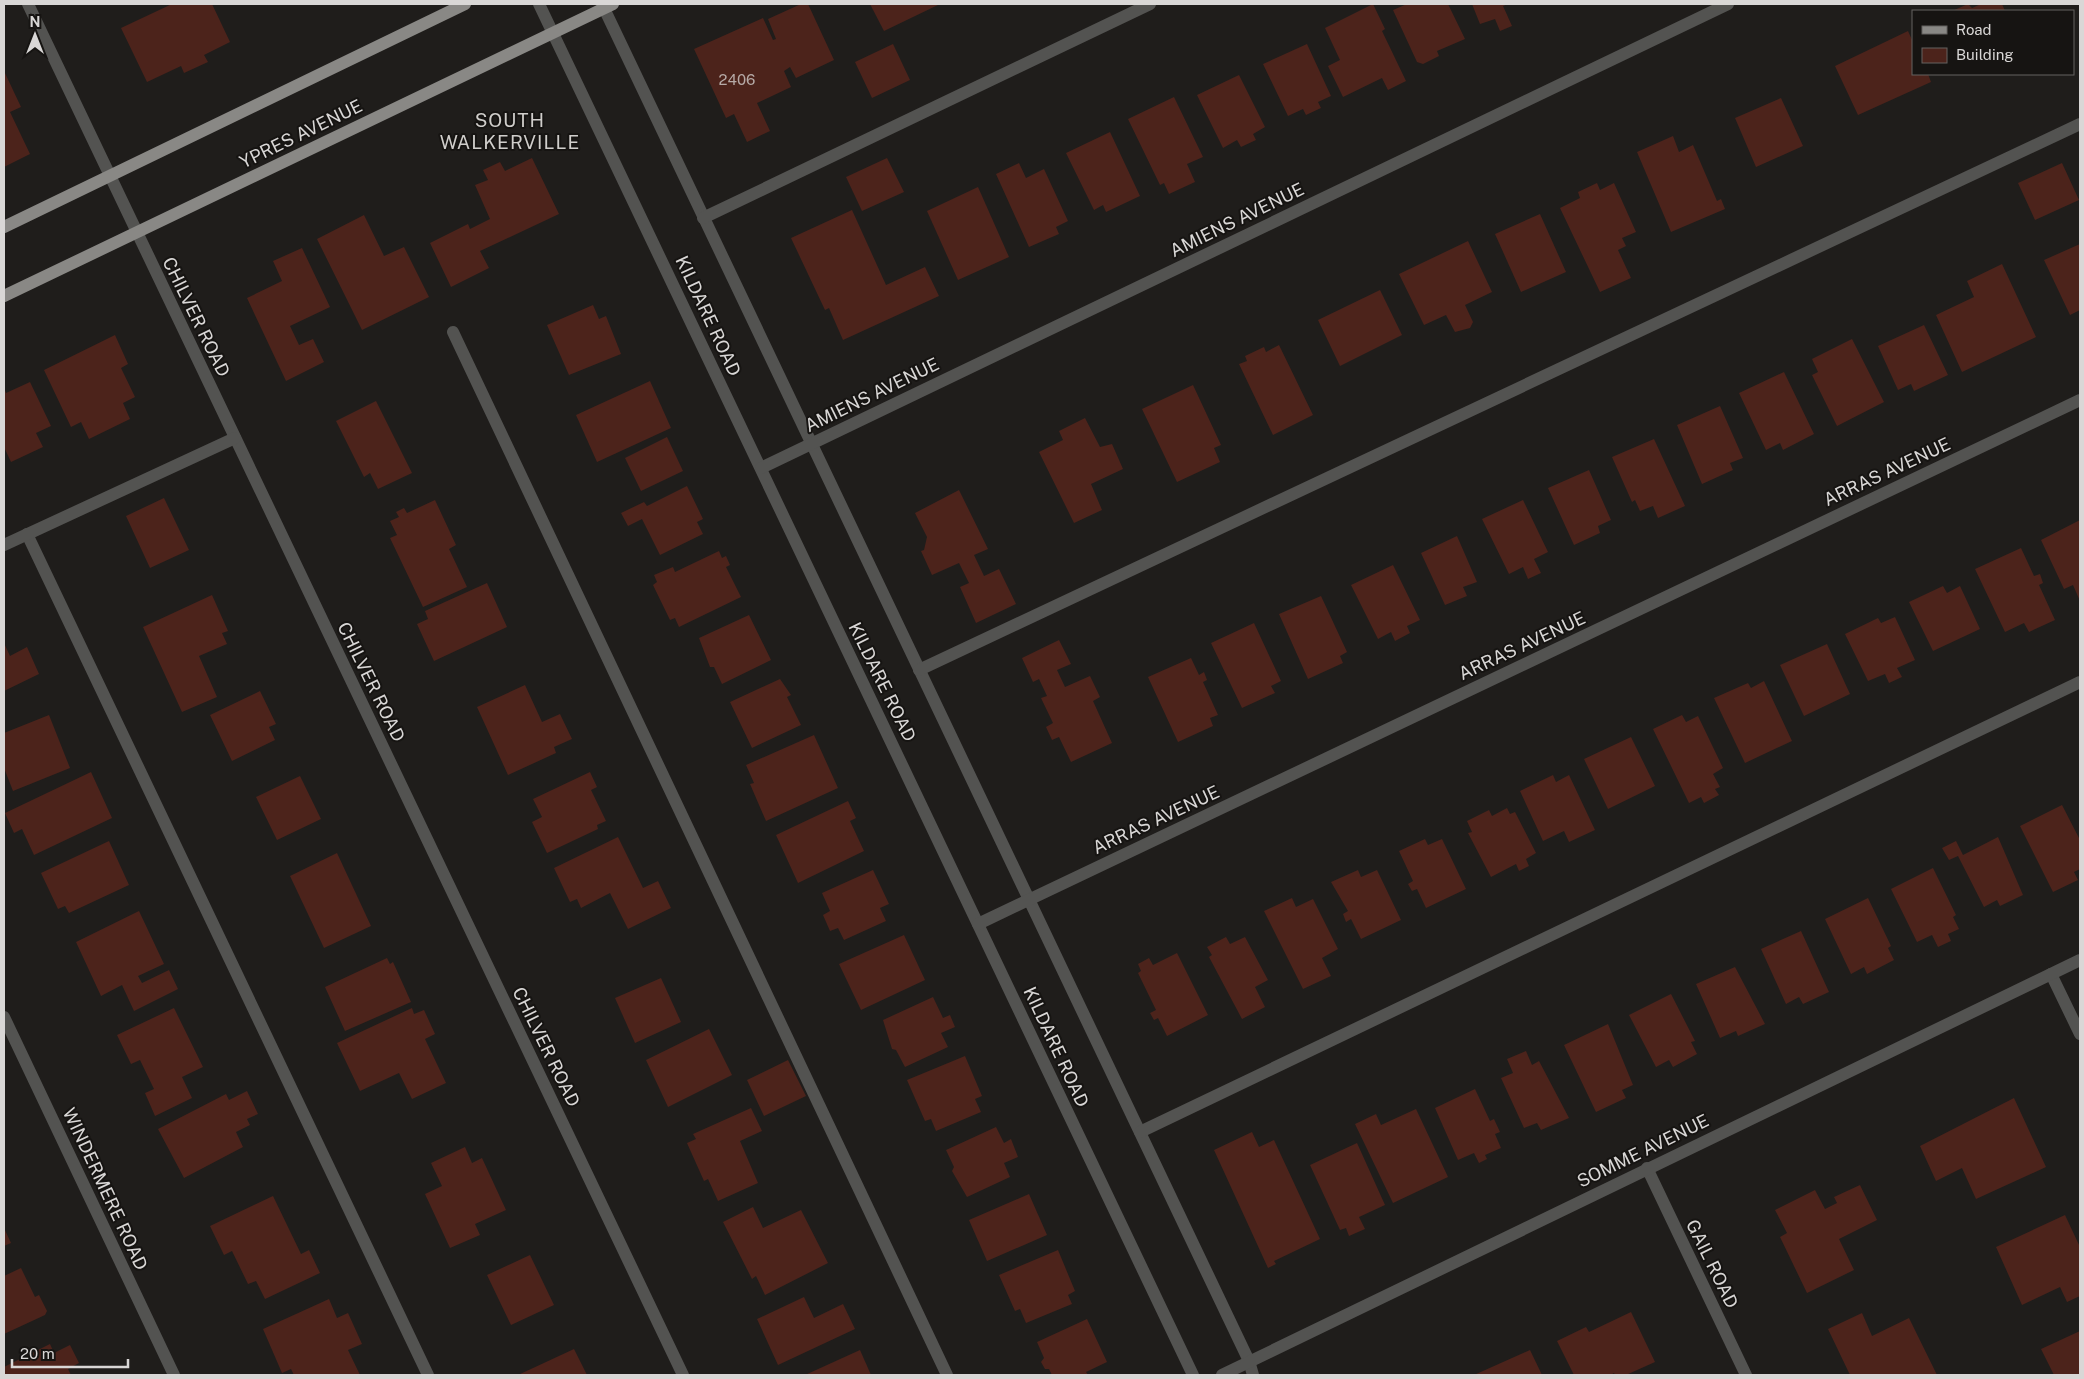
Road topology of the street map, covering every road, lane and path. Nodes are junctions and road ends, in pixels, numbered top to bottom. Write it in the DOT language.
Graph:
graph roads {
  1 [pos="28,4"];
  2 [pos="465,4"];
  3 [pos="539,4"];
  4 [pos="1150,4"];
  5 [pos="1728,4"];
  6 [pos="606,5"];
  7 [pos="553,33"];
  8 [pos="2080,124"];
  9 [pos="109,174"];
  10 [pos="703,218"];
  11 [pos="4,227"];
  12 [pos="137,232"];
  13 [pos="4,296"];
  14 [pos="453,332"];
  15 [pos="2080,400"];
  16 [pos="235,438"];
  17 [pos="811,444"];
  18 [pos="761,468"];
  19 [pos="26,534"];
  20 [pos="4,545"];
  21 [pos="920,670"];
  22 [pos="2080,682"];
  23 [pos="1030,900"];
  24 [pos="978,924"];
  25 [pos="2080,960"];
  26 [pos="2052,974"];
  27 [pos="4,1017"];
  28 [pos="2080,1034"];
  29 [pos="1140,1132"];
  30 [pos="1647,1168"];
  31 [pos="1250,1361"];
  32 [pos="174,1375"];
  33 [pos="428,1375"];
  34 [pos="683,1375"];
  35 [pos="947,1375"];
  36 [pos="1193,1375"];
  37 [pos="1222,1375"];
  38 [pos="1253,1375"];
  39 [pos="1746,1375"];
  1 -- 9 [label="street, CHILVER ROAD"];
  2 -- 9 [label="main road"];
  3 -- 7 [label="street, KILDARE ROAD"];
  4 -- 10 [label="street"];
  5 -- 17 [label="street, AMIENS AVENUE"];
  6 -- 7 [label="main road, YPRES AVENUE"];
  6 -- 10 [label="street"];
  7 -- 12 [label="main road, YPRES AVENUE"];
  7 -- 18 [label="street, KILDARE ROAD"];
  8 -- 21 [label="street"];
  9 -- 11 [label="main road"];
  9 -- 12 [label="street, CHILVER ROAD"];
  10 -- 17 [label="street"];
  12 -- 13 [label="main road, YPRES AVENUE"];
  12 -- 16 [label="street, CHILVER ROAD"];
  14 -- 35 [label="street"];
  15 -- 23 [label="street, ARRAS AVENUE"];
  16 -- 19 [label="street"];
  16 -- 34 [label="street, CHILVER ROAD"];
  17 -- 18 [label="street, AMIENS AVENUE"];
  17 -- 21 [label="street"];
  18 -- 24 [label="street, KILDARE ROAD"];
  19 -- 20 [label="street"];
  19 -- 33 [label="street"];
  21 -- 23 [label="street"];
  22 -- 29 [label="street"];
  23 -- 24 [label="street, ARRAS AVENUE"];
  23 -- 29 [label="street"];
  24 -- 36 [label="street, KILDARE ROAD"];
  25 -- 26 [label="street, SOMME AVENUE"];
  26 -- 28 [label="street"];
  26 -- 30 [label="street, SOMME AVENUE"];
  27 -- 32 [label="street, WINDERMERE ROAD"];
  29 -- 31 [label="street"];
  30 -- 31 [label="street, SOMME AVENUE"];
  30 -- 39 [label="street, GAIL ROAD"];
  31 -- 37 [label="street, SOMME AVENUE"];
  31 -- 38 [label="street"];
}
